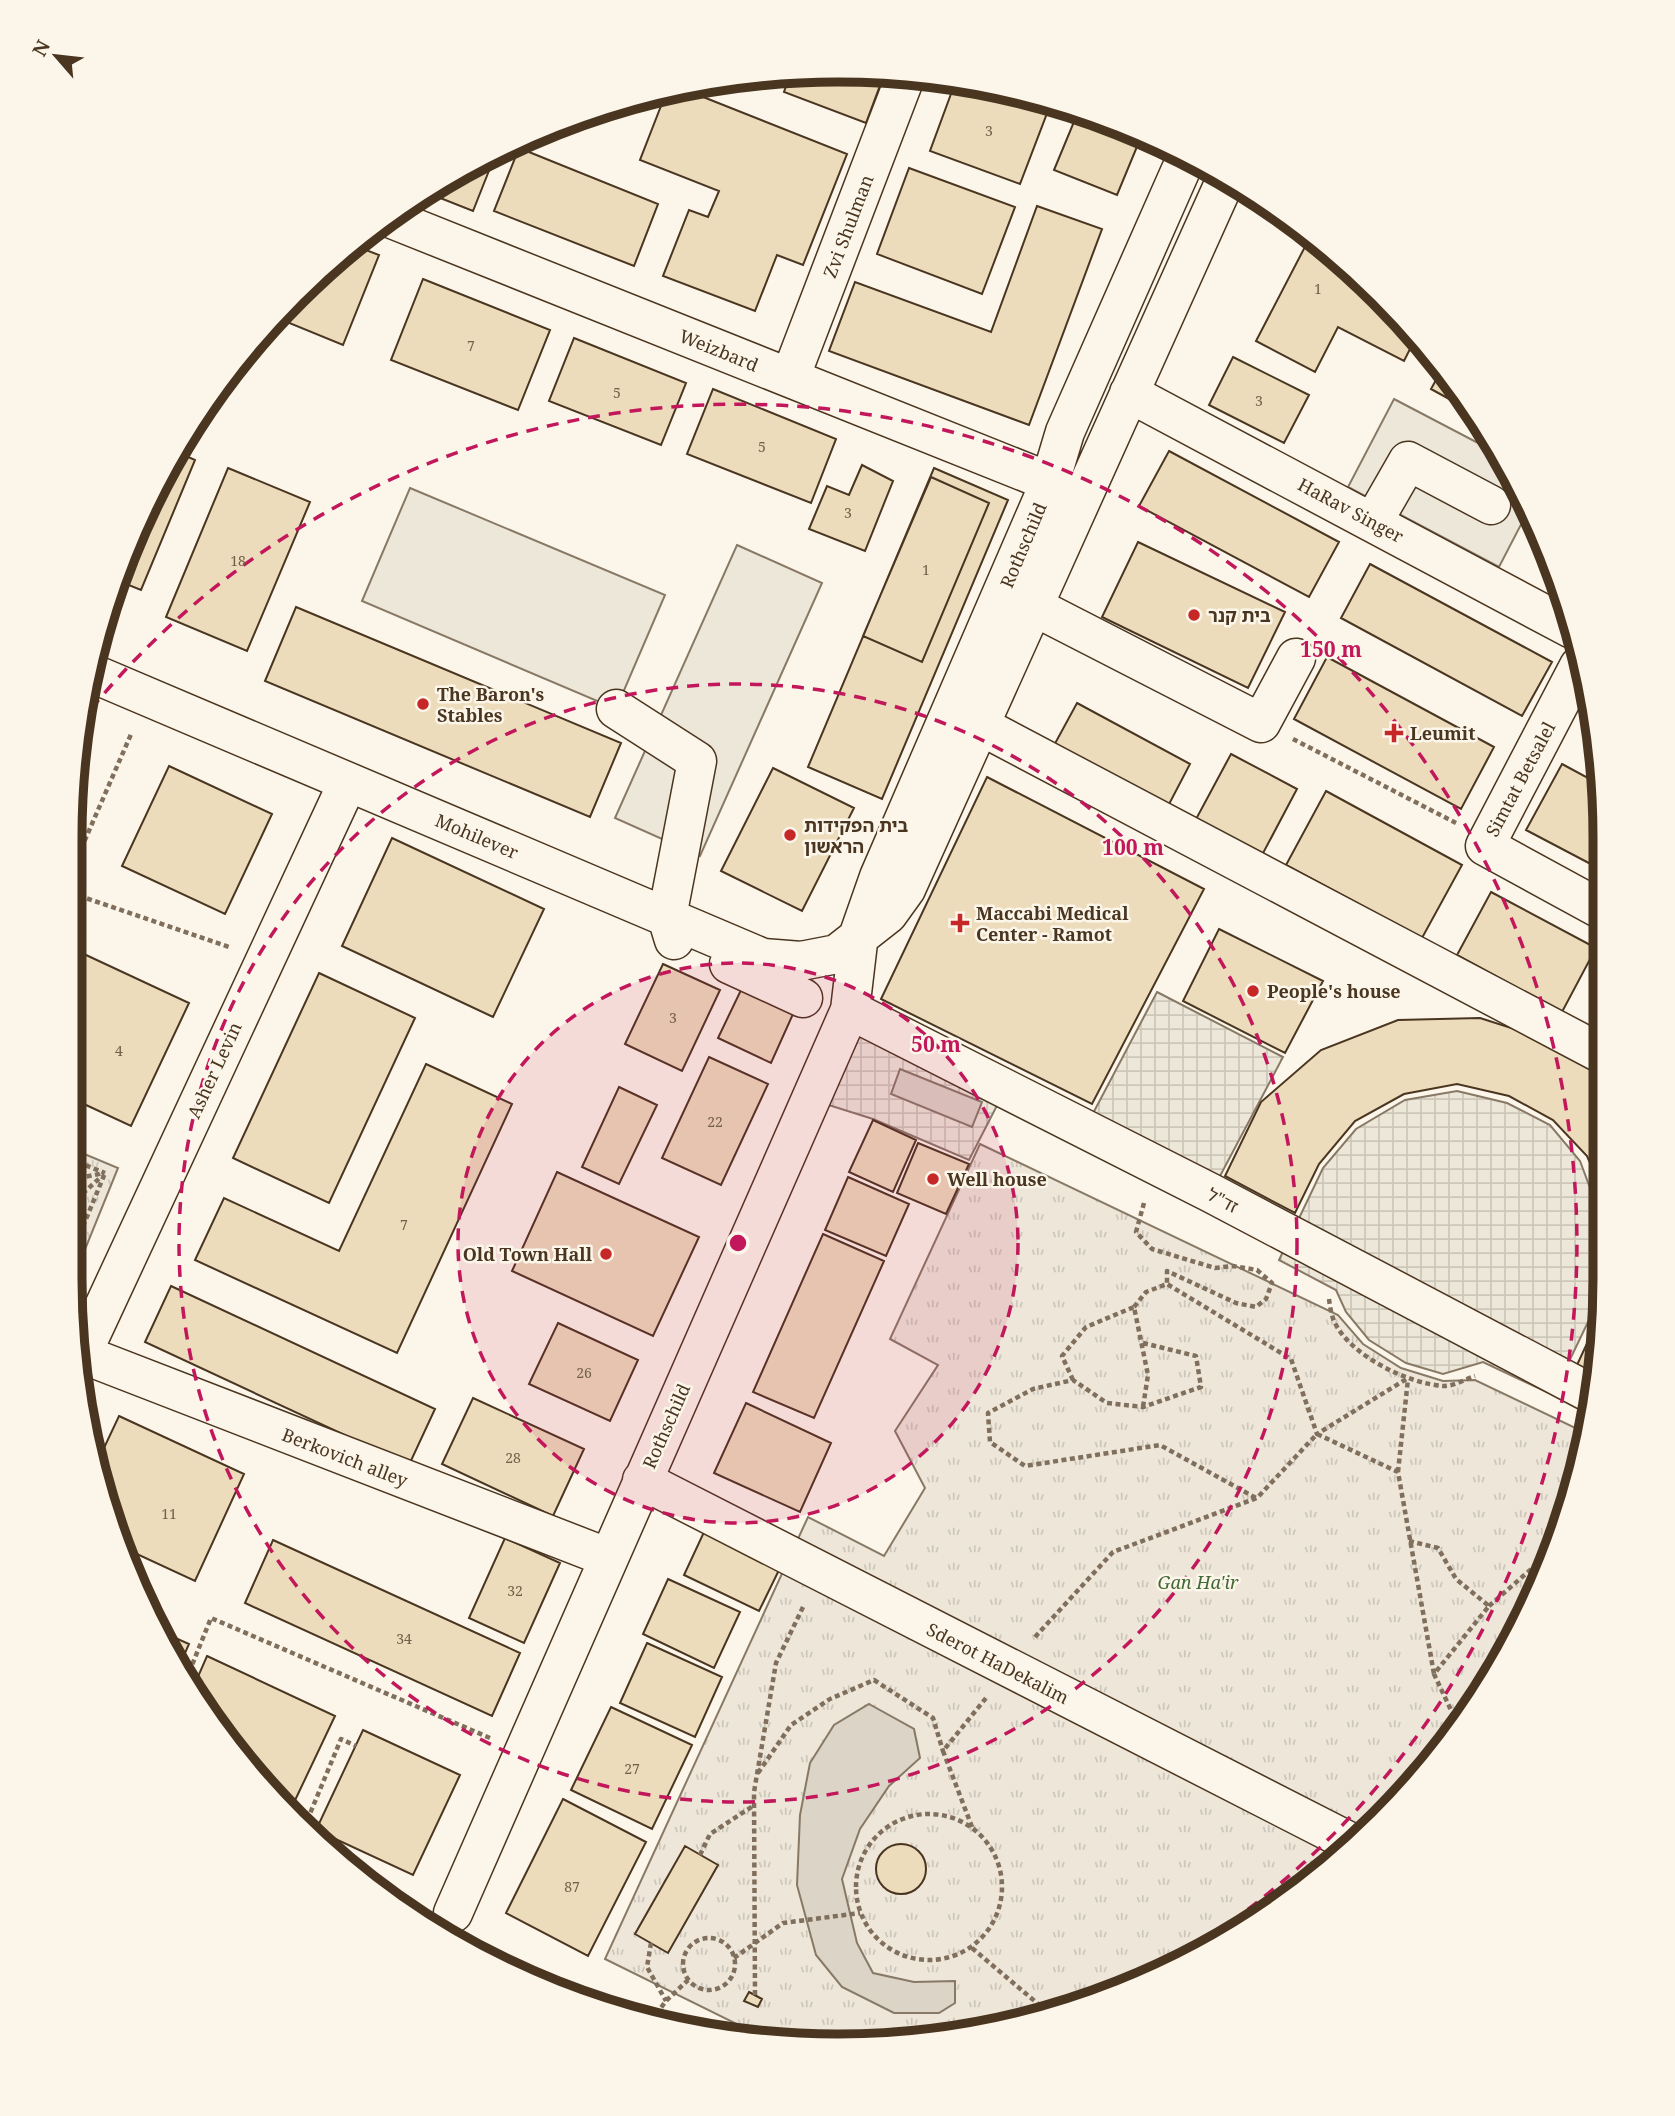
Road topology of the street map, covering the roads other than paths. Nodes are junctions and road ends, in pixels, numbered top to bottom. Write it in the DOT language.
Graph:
graph roads {
  1 [pos="902,86"];
  2 [pos="1183,166"];
  3 [pos="1222,188"];
  4 [pos="400,222"];
  5 [pos="790,378"];
  6 [pos="1129,393"];
  7 [pos="1050,482"];
  8 [pos="1491,505"];
  9 [pos="1373,522"];
  10 [pos="1034,606"];
  11 [pos="1561,623"];
  12 [pos="1296,658"];
  13 [pos="100,677"];
  14 [pos="1577,688"];
  15 [pos="616,709"];
  16 [pos="981,726"];
  17 [pos="348,782"];
  18 [pos="1593,905"];
  19 [pos="667,917"];
  20 [pos="859,934"];
  21 [pos="803,998"];
  22 [pos="850,1010"];
  23 [pos="1593,1049"];
  24 [pos="86,1346"];
  25 [pos="87,1358"];
  26 [pos="1584,1390"];
  27 [pos="642,1480"];
  28 [pos="609,1558"];
  29 [pos="1343,1839"];
  30 [pos="453,1913"];
  1 -- 5 [label="street, Zvi Shulman"];
  2 -- 7 [label="street, Rothschild"];
  3 -- 6 [label="street, Rothschild"];
  4 -- 5 [label="street, Weizbard"];
  5 -- 7 [label="street, Weizbard"];
  6 -- 9 [label="street, HaRav Singer"];
  6 -- 10 [label="street, Rothschild"];
  7 -- 20 [label="street, Rothschild"];
  8 -- 9 [label="street"];
  9 -- 11 [label="street, HaRav Singer"];
  10 -- 12 [label="street"];
  10 -- 16 [label="street, Rothschild"];
  13 -- 17 [label="street, Mohilever"];
  14 -- 18 [label="street, Simtat Betsalel"];
  15 -- 19 [label="street"];
  16 -- 20 [label="street, Rothschild"];
  16 -- 23 [label="street"];
  17 -- 19 [label="street, Mohilever"];
  17 -- 24 [label="street, Asher Levin"];
  19 -- 20 [label="street, Mohilever"];
  19 -- 21 [label="street"];
  20 -- 22 [label="street, Rothschild"];
  22 -- 26 [label="street, זד\"ל"];
  22 -- 27 [label="street, Rothschild"];
  25 -- 28 [label="street, Berkovich alley"];
  27 -- 28 [label="street, Rothschild"];
  27 -- 29 [label="street, Sderot HaDekalim"];
  28 -- 30 [label="street, Rothschild"];
}
